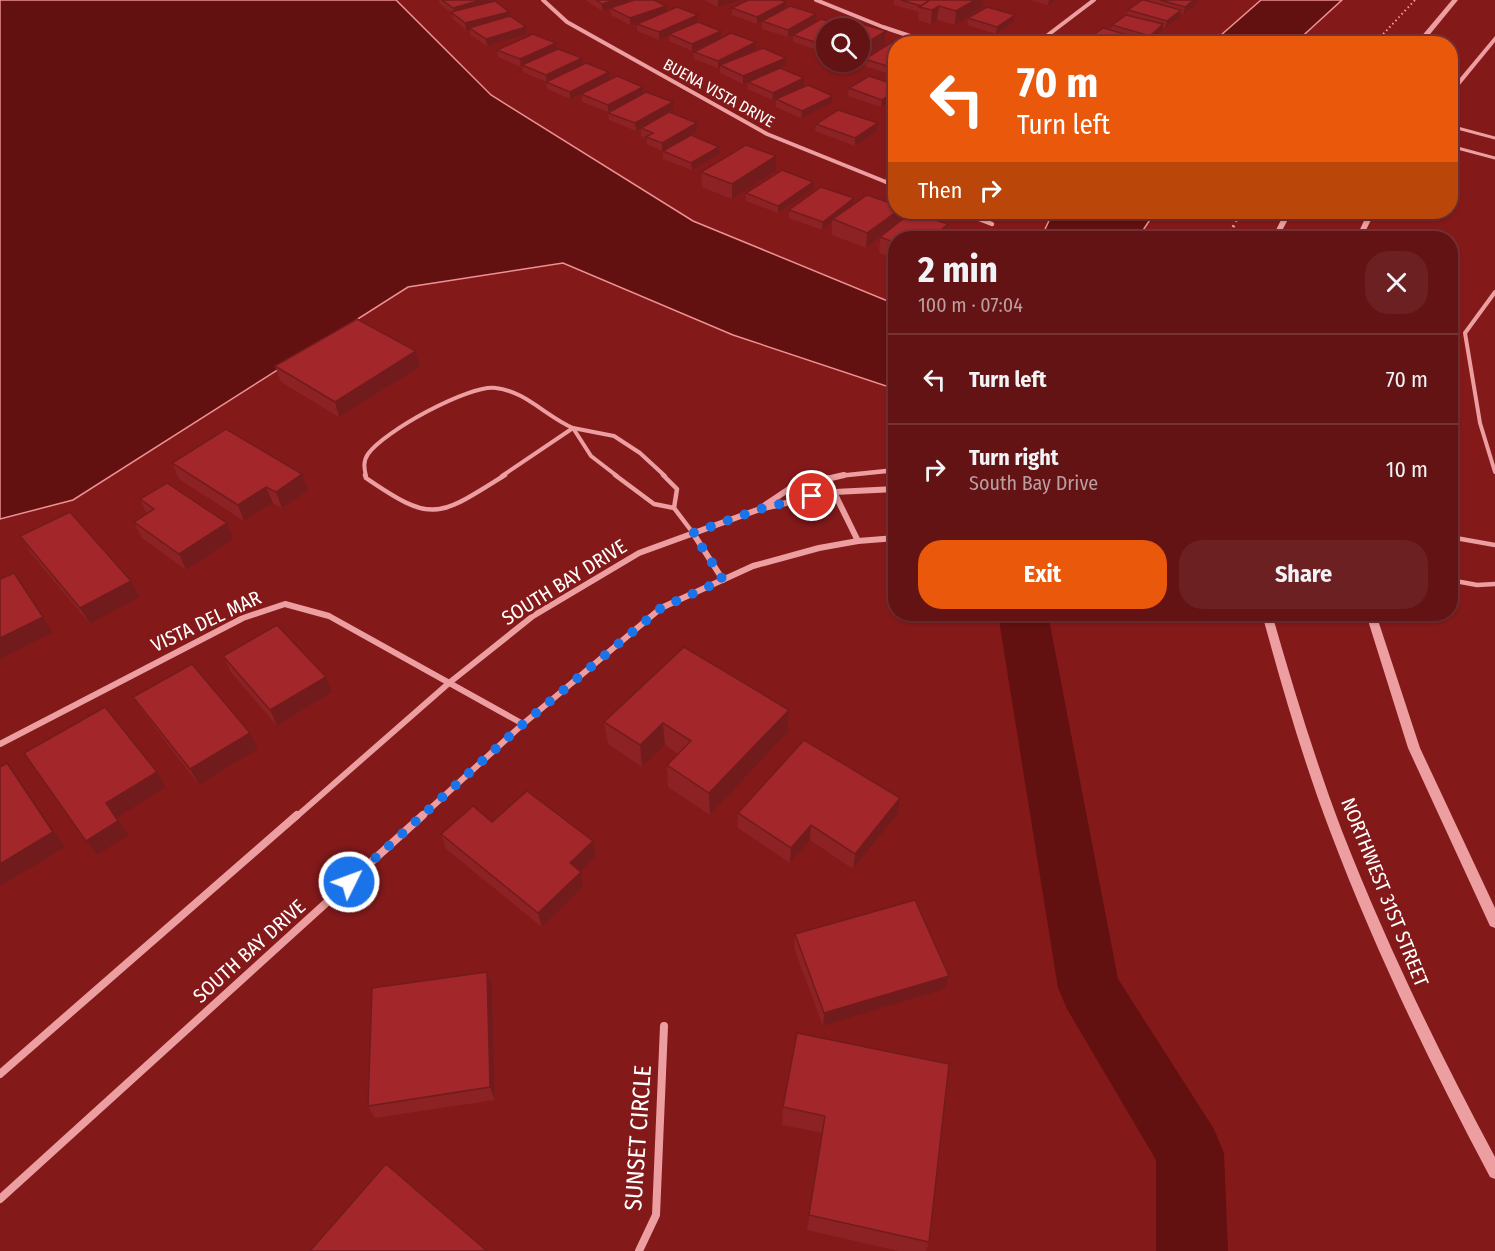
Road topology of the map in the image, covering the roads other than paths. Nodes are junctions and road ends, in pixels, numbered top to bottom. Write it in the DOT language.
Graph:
graph roads {
  1 [pos="543,0"];
  2 [pos="816,0"];
  3 [pos="1094,0"];
  4 [pos="1455,0"];
  5 [pos="910,36"];
  6 [pos="1047,36"];
  7 [pos="1425,36"];
  8 [pos="1495,38"];
  9 [pos="1458,85"];
  10 [pos="1458,128"];
  11 [pos="1495,138"];
  12 [pos="1458,148"];
  13 [pos="1495,158"];
  14 [pos="886,182"];
  15 [pos="979,219"];
  16 [pos="992,224"];
  17 [pos="1495,292"];
  18 [pos="573,428"];
  19 [pos="888,471"];
  20 [pos="1495,472"];
  21 [pos="827,478"];
  22 [pos="888,489"];
  23 [pos="834,492"];
  24 [pos="674,508"];
  25 [pos="760,509"];
  26 [pos="693,533"];
  27 [pos="888,538"];
  28 [pos="1458,538"];
  29 [pos="858,541"];
  30 [pos="1495,545"];
  31 [pos="723,580"];
  32 [pos="1458,581"];
  33 [pos="1495,584"];
  34 [pos="1269,621"];
  35 [pos="1373,621"];
  36 [pos="449,683"];
  37 [pos="523,724"];
  38 [pos="0,744"];
  39 [pos="1495,922"];
  40 [pos="664,1026"];
  41 [pos="0,1074"];
  42 [pos="1495,1172"];
  43 [pos="0,1199"];
  44 [pos="639,1251"];
  1 -- 14 [label="street, BUENA VISTA DRIVE"];
  2 -- 5 [label="street"];
  3 -- 6 [label="street"];
  4 -- 7 [label="street"];
  8 -- 9 [label="street"];
  10 -- 11 [label="lane"];
  12 -- 13 [label="lane"];
  15 -- 16 [label="street"];
  17 -- 20 [label="lane"];
  18 -- 18 [label="lane"];
  18 -- 24 [label="lane"];
  18 -- 24 [label="lane"];
  19 -- 21 [label="street, SOUTH BAY DRIVE"];
  21 -- 23 [label="street"];
  21 -- 25 [label="street, SOUTH BAY DRIVE"];
  22 -- 23 [label="street, SOUTH BAY DRIVE"];
  23 -- 25 [label="street, SOUTH BAY DRIVE"];
  23 -- 29 [label="street"];
  24 -- 26 [label="lane"];
  25 -- 26 [label="street, SOUTH BAY DRIVE"];
  26 -- 31 [label="street"];
  26 -- 36 [label="street, SOUTH BAY DRIVE"];
  27 -- 29 [label="street, SOUTH BAY DRIVE"];
  28 -- 30 [label="lane"];
  29 -- 31 [label="street, SOUTH BAY DRIVE"];
  31 -- 37 [label="street, SOUTH BAY DRIVE"];
  32 -- 33 [label="lane"];
  34 -- 42 [label="street, NORTHWEST 31ST STREET"];
  35 -- 39 [label="street"];
  36 -- 37 [label="street, VISTA DEL MAR"];
  36 -- 38 [label="street, VISTA DEL MAR"];
  36 -- 41 [label="street, SOUTH BAY DRIVE"];
  37 -- 43 [label="street, SOUTH BAY DRIVE"];
  40 -- 44 [label="street, SUNSET CIRCLE"];
}
